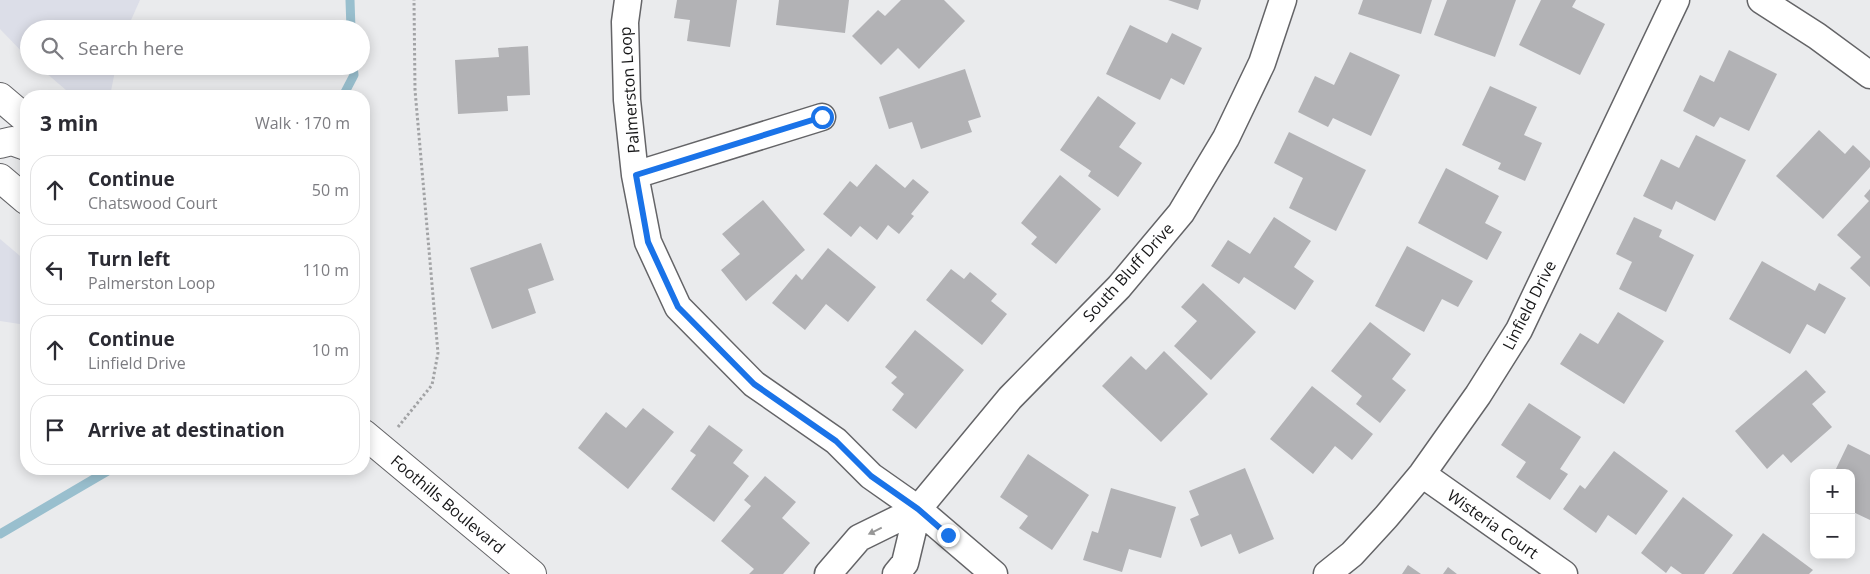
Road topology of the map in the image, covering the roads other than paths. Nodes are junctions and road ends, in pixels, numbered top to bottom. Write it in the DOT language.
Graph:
graph roads {
  1 [pos="628,0"];
  2 [pos="1283,0"];
  3 [pos="1676,0"];
  4 [pos="1761,0"];
  5 [pos="1870,75"];
  6 [pos="0,96"];
  7 [pos="20,114"];
  8 [pos="822,117"];
  9 [pos="0,144"];
  10 [pos="20,144"];
  11 [pos="636,175"];
  12 [pos="0,178"];
  13 [pos="20,195"];
  14 [pos="372,442"];
  15 [pos="1422,474"];
  16 [pos="918,509"];
  17 [pos="532,574"];
  18 [pos="828,574"];
  19 [pos="896,574"];
  20 [pos="994,574"];
  21 [pos="1327,574"];
  22 [pos="1564,574"];
  1 -- 11 [label="street, Palmerston Loop"];
  2 -- 16 [label="street, South Bluff Drive"];
  3 -- 15 [label="street, Linfield Drive"];
  4 -- 5 [label="street"];
  6 -- 7 [label="main road"];
  8 -- 11 [label="street"];
  9 -- 10 [label="main road"];
  11 -- 16 [label="street, Palmerston Loop"];
  12 -- 13 [label="main road"];
  14 -- 17 [label="main road, Foothills Boulevard"];
  15 -- 21 [label="street, Linfield Drive"];
  15 -- 22 [label="street, Wisteria Court"];
  16 -- 18 [label="street, South Bluff Drive, one-way"];
  16 -- 19 [label="street, South Bluff Drive"];
  16 -- 20 [label="street"];
}
